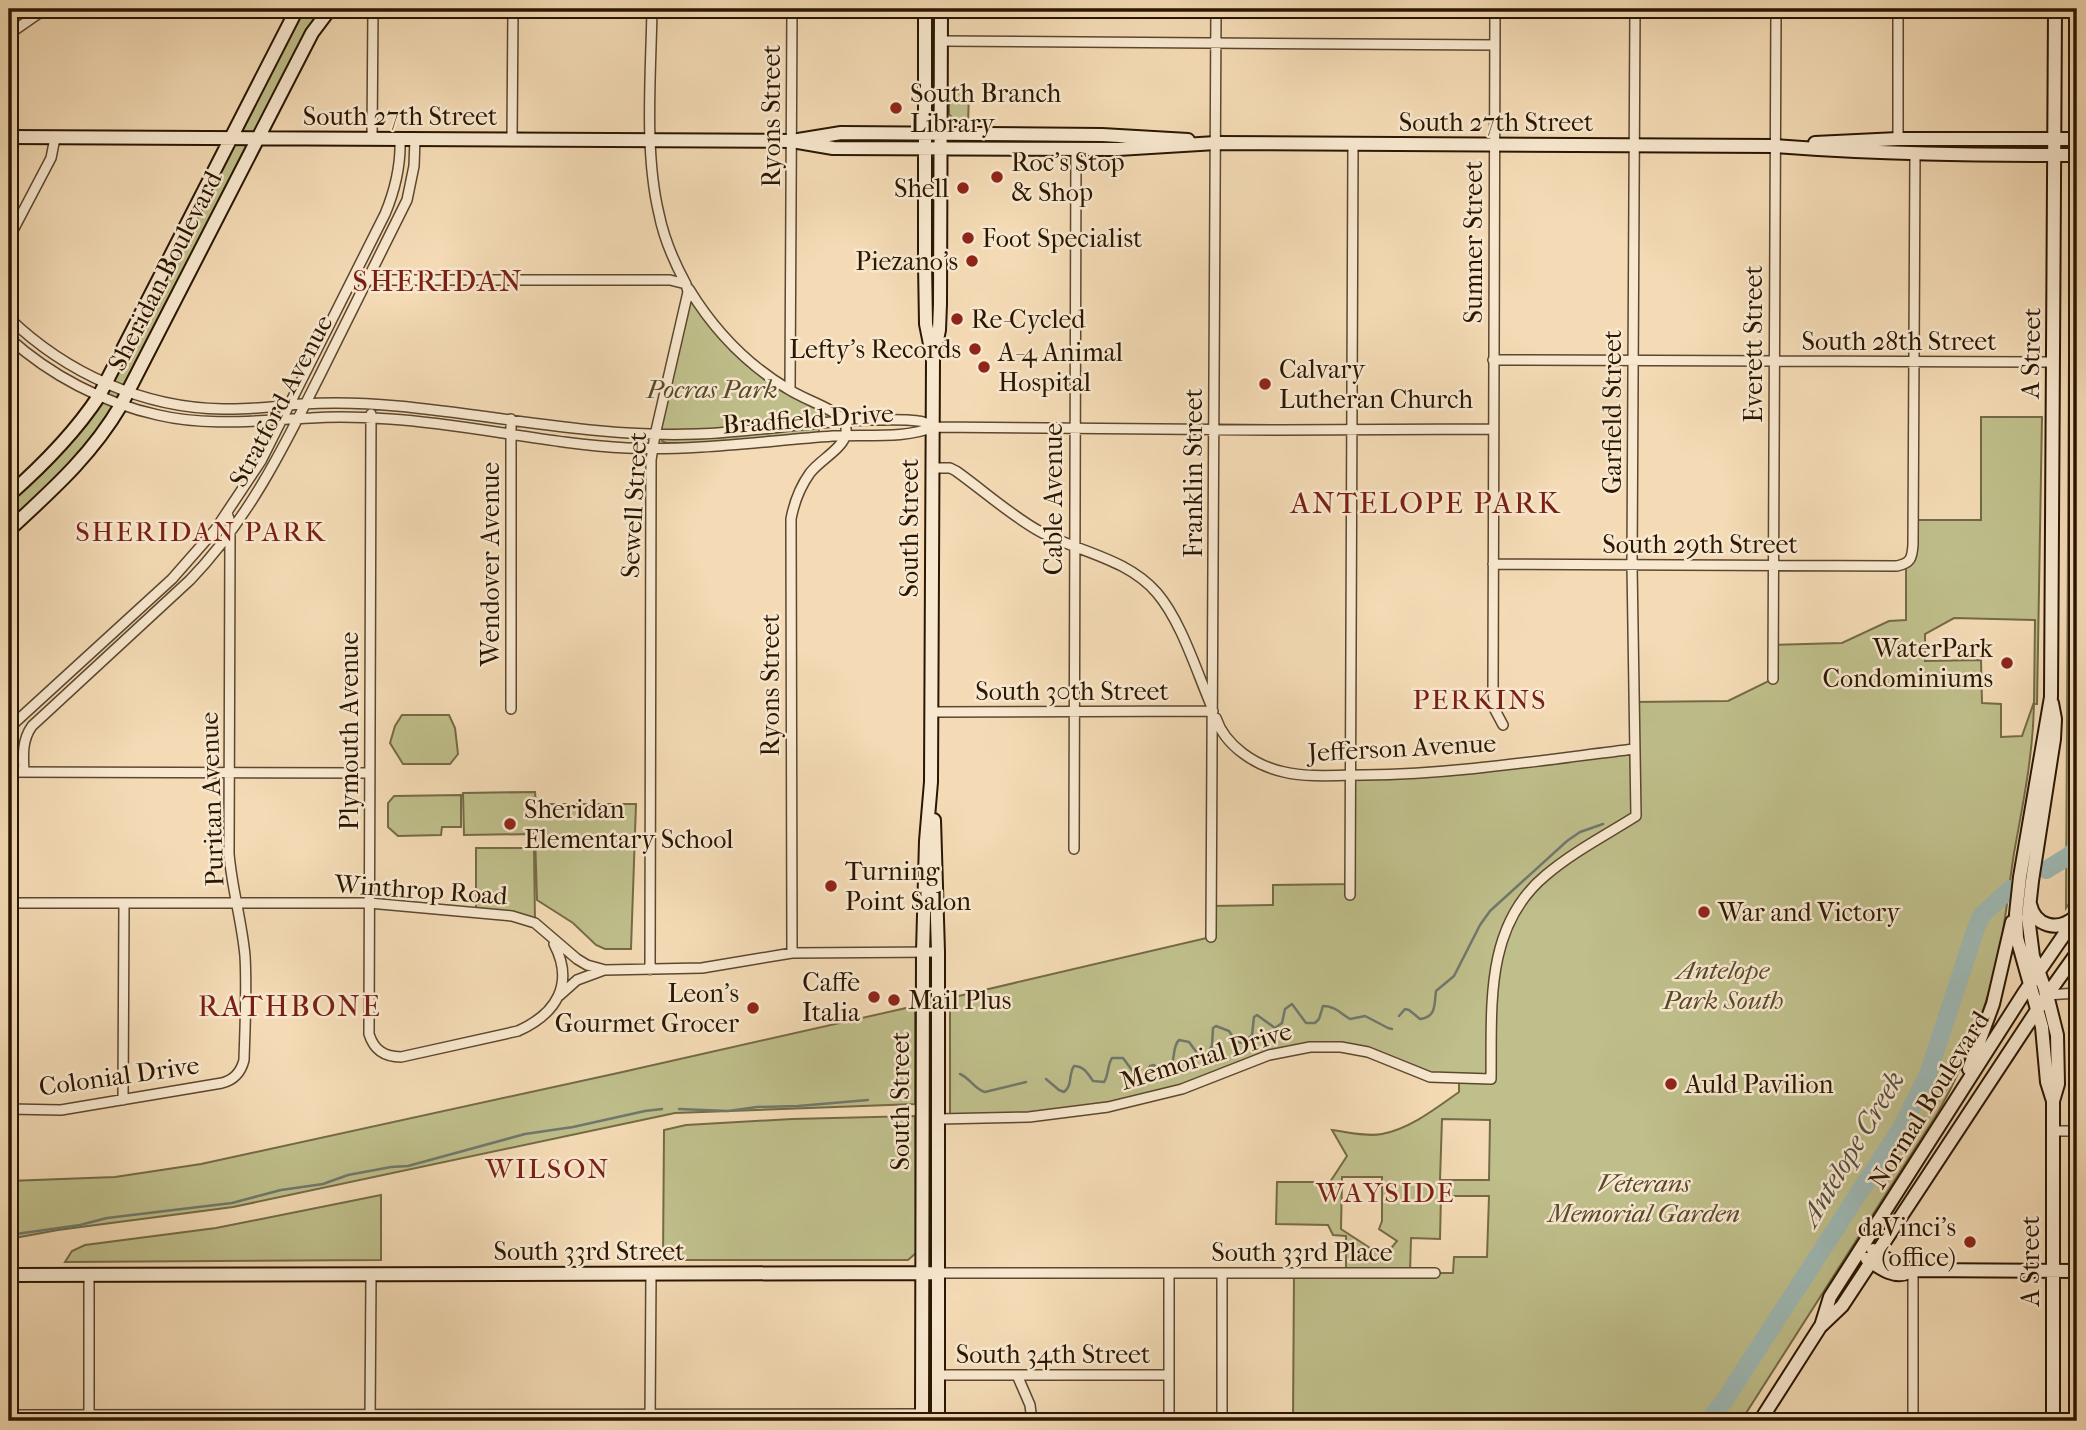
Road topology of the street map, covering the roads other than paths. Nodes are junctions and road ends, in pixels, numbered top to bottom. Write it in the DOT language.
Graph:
graph roads {
  1 [pos="45,9"];
  2 [pos="297,9"];
  3 [pos="330,9"];
  4 [pos="373,9"];
  5 [pos="513,9"];
  6 [pos="652,9"];
  7 [pos="792,9"];
  8 [pos="925,9"];
  9 [pos="941,9"];
  10 [pos="1216,9"];
  11 [pos="1495,9"];
  12 [pos="1635,9"];
  13 [pos="1776,9"];
  14 [pos="1898,9"];
  15 [pos="2055,9"];
  16 [pos="9,34"];
  17 [pos="941,41"];
  18 [pos="1216,44"];
  19 [pos="1495,45"];
  20 [pos="925,134"];
  21 [pos="940,134"];
  22 [pos="9,137"];
  23 [pos="55,138"];
  24 [pos="230,138"];
  25 [pos="259,138"];
  26 [pos="372,139"];
  27 [pos="400,139"];
  28 [pos="415,139"];
  29 [pos="512,139"];
  30 [pos="1898,139"];
  31 [pos="2055,139"];
  32 [pos="2077,139"];
  33 [pos="652,141"];
  34 [pos="792,141"];
  35 [pos="1216,143"];
  36 [pos="1353,144"];
  37 [pos="1494,145"];
  38 [pos="1635,145"];
  39 [pos="1775,146"];
  40 [pos="925,149"];
  41 [pos="940,149"];
  42 [pos="1076,149"];
  43 [pos="1915,154"];
  44 [pos="2055,155"];
  45 [pos="2077,155"];
  46 [pos="9,239"];
  47 [pos="353,279"];
  48 [pos="367,281"];
  49 [pos="686,284"];
  50 [pos="9,318"];
  51 [pos="9,338"];
  52 [pos="933,359"];
  53 [pos="1493,360"];
  54 [pos="1633,361"];
  55 [pos="1774,361"];
  56 [pos="1914,362"];
  57 [pos="2053,362"];
  58 [pos="105,383"];
  59 [pos="790,390"];
  60 [pos="127,392"];
  61 [pos="99,396"];
  62 [pos="305,404"];
  63 [pos="371,404"];
  64 [pos="121,405"];
  65 [pos="290,405"];
  66 [pos="371,418"];
  67 [pos="298,419"];
  68 [pos="511,419"];
  69 [pos="282,420"];
  70 [pos="845,421"];
  71 [pos="932,427"];
  72 [pos="1074,428"];
  73 [pos="1214,429"];
  74 [pos="1493,429"];
  75 [pos="1352,430"];
  76 [pos="511,434"];
  77 [pos="655,435"];
  78 [pos="846,435"];
  79 [pos="653,448"];
  80 [pos="932,468"];
  81 [pos="9,495"];
  82 [pos="227,513"];
  83 [pos="9,530"];
  84 [pos="230,533"];
  85 [pos="1074,547"];
  86 [pos="1493,565"];
  87 [pos="1632,565"];
  88 [pos="1774,566"];
  89 [pos="1773,679"];
  90 [pos="511,709"];
  91 [pos="1213,710"];
  92 [pos="931,712"];
  93 [pos="1074,712"];
  94 [pos="1503,724"];
  95 [pos="9,728"];
  96 [pos="1634,749"];
  97 [pos="9,772"];
  98 [pos="24,772"];
  99 [pos="229,773"];
  100 [pos="369,773"];
  101 [pos="1352,775"];
  102 [pos="931,782"];
  103 [pos="1636,816"];
  104 [pos="1074,849"];
  105 [pos="1350,895"];
  106 [pos="2023,899"];
  107 [pos="9,903"];
  108 [pos="369,903"];
  109 [pos="124,904"];
  110 [pos="238,904"];
  111 [pos="2077,916"];
  112 [pos="550,936"];
  113 [pos="1211,937"];
  114 [pos="923,952"];
  115 [pos="938,952"];
  116 [pos="792,953"];
  117 [pos="2077,953"];
  118 [pos="2077,959"];
  119 [pos="2077,967"];
  120 [pos="605,970"];
  121 [pos="650,970"];
  122 [pos="2039,973"];
  123 [pos="2031,985"];
  124 [pos="2077,993"];
  125 [pos="2048,995"];
  126 [pos="558,997"];
  127 [pos="2038,1010"];
  128 [pos="233,1079"];
  129 [pos="123,1100"];
  130 [pos="2053,1101"];
  131 [pos="9,1109"];
  132 [pos="939,1119"];
  133 [pos="1945,1119"];
  134 [pos="2053,1131"];
  135 [pos="2077,1131"];
  136 [pos="1861,1249"];
  137 [pos="1875,1258"];
  138 [pos="1913,1270"];
  139 [pos="2053,1271"];
  140 [pos="2077,1271"];
  141 [pos="923,1273"];
  142 [pos="937,1273"];
  143 [pos="1169,1273"];
  144 [pos="1222,1273"];
  145 [pos="1435,1273"];
  146 [pos="651,1274"];
  147 [pos="9,1275"];
  148 [pos="89,1275"];
  149 [pos="370,1275"];
  150 [pos="1821,1327"];
  151 [pos="938,1375"];
  152 [pos="1017,1375"];
  153 [pos="1169,1375"];
  154 [pos="9,1415"];
  155 [pos="89,1418"];
  156 [pos="370,1418"];
  157 [pos="650,1418"];
  158 [pos="922,1418"];
  159 [pos="938,1421"];
  160 [pos="1032,1421"];
  161 [pos="1169,1421"];
  162 [pos="1222,1421"];
  163 [pos="1760,1421"];
  164 [pos="1913,1421"];
  165 [pos="2053,1421"];
  1 -- 16 [label="street"];
  2 -- 24 [label="main road, Sheridan Boulevard"];
  3 -- 25 [label="main road, Sheridan Boulevard"];
  4 -- 26 [label="street"];
  5 -- 29 [label="street"];
  6 -- 33 [label="street, Sewell Street"];
  7 -- 34 [label="street, Ryons Street"];
  8 -- 20 [label="main road, South Street"];
  9 -- 17 [label="main road, South Street"];
  10 -- 18 [label="street, Franklin Street"];
  11 -- 19 [label="street, Sumner Street"];
  12 -- 38 [label="street, Garfield Street"];
  13 -- 39 [label="street, Everett Street"];
  14 -- 30 [label="street"];
  15 -- 31 [label="main road, A Street"];
  17 -- 18 [label="street"];
  17 -- 21 [label="main road, South Street"];
  18 -- 19 [label="street"];
  18 -- 35 [label="street, Franklin Street"];
  19 -- 37 [label="street, Sumner Street"];
  20 -- 21 [label="main road, South 27th Street"];
  20 -- 34 [label="main road, South 27th Street"];
  20 -- 40 [label="main road, South Street"];
  21 -- 35 [label="main road, South 27th Street"];
  21 -- 41 [label="main road, South Street"];
  22 -- 23 [label="main road, South 27th Street"];
  23 -- 24 [label="main road, South 27th Street"];
  23 -- 46 [label="street"];
  24 -- 25 [label="main road, South 27th Street"];
  24 -- 58 [label="main road, Sheridan Boulevard"];
  25 -- 26 [label="main road, South 27th Street"];
  25 -- 60 [label="main road, Sheridan Boulevard"];
  26 -- 27 [label="main road, South 27th Street"];
  27 -- 28 [label="main road, South 27th Street"];
  27 -- 47 [label="street, Stratford Avenue"];
  28 -- 29 [label="main road, South 27th Street"];
  28 -- 48 [label="street, Stratford Avenue"];
  29 -- 33 [label="main road, South 27th Street"];
  30 -- 31 [label="main road, South 27th Street"];
  30 -- 39 [label="main road, South 27th Street"];
  31 -- 32 [label="main road, South 27th Street"];
  31 -- 44 [label="main road, A Street"];
  33 -- 34 [label="main road, South 27th Street"];
  33 -- 49 [label="street, Sewell Street"];
  34 -- 40 [label="main road, South 27th Street"];
  34 -- 59 [label="street, Ryons Street"];
  35 -- 36 [label="main road, South 27th Street"];
  35 -- 42 [label="main road, South 27th Street"];
  35 -- 73 [label="street, Franklin Street"];
  36 -- 37 [label="main road, South 27th Street"];
  36 -- 75 [label="street"];
  37 -- 38 [label="main road, South 27th Street"];
  37 -- 53 [label="street, Sumner Street"];
  38 -- 39 [label="main road, South 27th Street"];
  38 -- 54 [label="street, Garfield Street"];
  39 -- 43 [label="main road, South 27th Street"];
  39 -- 55 [label="street, Everett Street"];
  40 -- 41 [label="main road, South 27th Street"];
  40 -- 52 [label="main road, South Street"];
  41 -- 42 [label="main road, South 27th Street"];
  41 -- 52 [label="main road, South Street"];
  42 -- 72 [label="street, Cable Avenue"];
  43 -- 44 [label="main road, South 27th Street"];
  43 -- 56 [label="street"];
  44 -- 45 [label="main road, South 27th Street"];
  44 -- 57 [label="main road, A Street"];
  47 -- 48 [label="street"];
  47 -- 65 [label="street, Stratford Avenue"];
  48 -- 49 [label="street"];
  48 -- 62 [label="street, Stratford Avenue"];
  49 -- 59 [label="street"];
  49 -- 77 [label="street, Sewell Street"];
  50 -- 58 [label="street, Bradfield Drive"];
  51 -- 61 [label="street, Bradfield Drive"];
  52 -- 71 [label="main road, South Street"];
  53 -- 54 [label="street, South 28th Street"];
  53 -- 74 [label="street, Sumner Street"];
  54 -- 55 [label="street, South 28th Street"];
  54 -- 87 [label="street, Garfield Street"];
  55 -- 56 [label="street, South 28th Street"];
  55 -- 88 [label="street, Everett Street"];
  56 -- 57 [label="street, South 28th Street"];
  56 -- 88 [label="street, South 29th Street"];
  57 -- 106 [label="main road, A Street"];
  58 -- 60 [label="street, Bradfield Drive"];
  58 -- 61 [label="main road, Sheridan Boulevard"];
  59 -- 70 [label="street"];
  60 -- 64 [label="main road, Sheridan Boulevard"];
  60 -- 65 [label="street, Bradfield Drive"];
  61 -- 64 [label="street, Bradfield Drive"];
  61 -- 81 [label="main road, Sheridan Boulevard"];
  62 -- 63 [label="street, Bradfield Drive"];
  62 -- 65 [label="street, Bradfield Drive"];
  62 -- 67 [label="street, Stratford Avenue"];
  63 -- 66 [label="street, Plymouth Avenue"];
  63 -- 68 [label="street, Bradfield Drive"];
  64 -- 69 [label="street, Bradfield Drive"];
  64 -- 83 [label="main road, Sheridan Boulevard"];
  65 -- 69 [label="street, Stratford Avenue"];
  66 -- 67 [label="street, Bradfield Drive"];
  66 -- 76 [label="street, Bradfield Drive"];
  66 -- 100 [label="street, Plymouth Avenue"];
  67 -- 69 [label="street, Bradfield Drive"];
  67 -- 84 [label="street, Stratford Avenue"];
  68 -- 76 [label="street, Wendover Avenue"];
  68 -- 77 [label="street, Bradfield Drive"];
  69 -- 82 [label="street, Stratford Avenue"];
  70 -- 71 [label="street, Bradfield Drive"];
  70 -- 77 [label="street, Bradfield Drive"];
  70 -- 78 [label="street"];
  71 -- 72 [label="street"];
  71 -- 78 [label="street, Bradfield Drive"];
  71 -- 80 [label="main road, South Street"];
  72 -- 73 [label="street"];
  72 -- 85 [label="street, Cable Avenue"];
  73 -- 75 [label="street"];
  73 -- 91 [label="street, Franklin Street"];
  74 -- 75 [label="street"];
  74 -- 86 [label="street, Sumner Street"];
  75 -- 101 [label="street"];
  76 -- 79 [label="street, Bradfield Drive"];
  76 -- 90 [label="street, Wendover Avenue"];
  77 -- 79 [label="street, Sewell Street"];
  78 -- 79 [label="street, Bradfield Drive"];
  78 -- 116 [label="street, Ryons Street"];
  79 -- 121 [label="street, Sewell Street"];
  80 -- 85 [label="street, Jefferson Avenue"];
  80 -- 92 [label="main road, South Street"];
  82 -- 84 [label="street, Puritan Avenue"];
  82 -- 95 [label="street, Stratford Avenue"];
  84 -- 98 [label="street, Stratford Avenue"];
  84 -- 99 [label="street, Puritan Avenue"];
  85 -- 91 [label="street, Jefferson Avenue"];
  85 -- 93 [label="street, Cable Avenue"];
  86 -- 87 [label="street, South 29th Street"];
  86 -- 94 [label="street, Sumner Street"];
  87 -- 88 [label="street, South 29th Street"];
  87 -- 96 [label="street, Garfield Street"];
  88 -- 89 [label="street, Everett Street"];
  91 -- 93 [label="street, South 30th Street"];
  91 -- 101 [label="street, Jefferson Avenue"];
  91 -- 113 [label="street, Franklin Street"];
  92 -- 93 [label="street, South 30th Street"];
  92 -- 102 [label="main road, South Street"];
  93 -- 104 [label="street, Cable Avenue"];
  96 -- 101 [label="street, Jefferson Avenue"];
  96 -- 103 [label="street, Garfield Street"];
  97 -- 98 [label="street"];
  98 -- 99 [label="street"];
  99 -- 100 [label="street"];
  99 -- 110 [label="street, Puritan Avenue"];
  100 -- 108 [label="street, Plymouth Avenue"];
  101 -- 105 [label="street"];
  102 -- 114 [label="main road, South Street"];
  102 -- 115 [label="main road, South Street"];
  103 -- 132 [label="street, Memorial Drive"];
  106 -- 111 [label="main road"];
  106 -- 122 [label="main road, A Street"];
  106 -- 123 [label="main road, A Street"];
  106 -- 133 [label="main road"];
  107 -- 109 [label="street, Winthrop Road"];
  108 -- 110 [label="street, Winthrop Road"];
  108 -- 112 [label="street, Winthrop Road"];
  108 -- 126 [label="street, Plymouth Avenue"];
  109 -- 110 [label="street, Winthrop Road"];
  109 -- 129 [label="street"];
  110 -- 128 [label="street, Puritan Avenue"];
  111 -- 122 [label="main road, Normal Boulevard"];
  112 -- 120 [label="street, Winthrop Road"];
  112 -- 126 [label="street"];
  114 -- 115 [label="street, Winthrop Road"];
  114 -- 116 [label="street, Winthrop Road"];
  114 -- 141 [label="main road, South Street"];
  115 -- 132 [label="main road, South Street"];
  116 -- 121 [label="street, Winthrop Road"];
  117 -- 125 [label="main road, Normal Boulevard"];
  118 -- 119 [label="street"];
  120 -- 121 [label="street, Winthrop Road"];
  120 -- 126 [label="street"];
  122 -- 123 [label="main road, Normal Boulevard"];
  122 -- 125 [label="main road, A Street"];
  123 -- 125 [label="street"];
  123 -- 127 [label="main road, A Street"];
  123 -- 133 [label="main road, Normal Boulevard"];
  124 -- 125 [label="street"];
  125 -- 127 [label="main road, Normal Boulevard"];
  125 -- 130 [label="main road, A Street"];
  127 -- 130 [label="main road, A Street"];
  127 -- 137 [label="main road, Normal Boulevard"];
  128 -- 129 [label="street, Colonial Drive"];
  129 -- 131 [label="street, Colonial Drive"];
  130 -- 134 [label="main road, A Street"];
  132 -- 142 [label="main road, South Street"];
  133 -- 136 [label="main road, Normal Boulevard"];
  134 -- 135 [label="street"];
  134 -- 139 [label="main road, A Street"];
  136 -- 137 [label="main road"];
  136 -- 150 [label="main road, Normal Boulevard"];
  137 -- 138 [label="main road"];
  137 -- 150 [label="main road, Normal Boulevard"];
  138 -- 139 [label="main road"];
  138 -- 164 [label="street"];
  139 -- 140 [label="main road"];
  139 -- 165 [label="main road, A Street"];
  141 -- 142 [label="main road, South 33rd Street"];
  141 -- 146 [label="main road, South 33rd Street"];
  141 -- 158 [label="main road, South Street"];
  142 -- 143 [label="street, South 33rd Street"];
  142 -- 151 [label="main road, South Street"];
  143 -- 144 [label="street, South 33rd Place"];
  143 -- 153 [label="street"];
  144 -- 145 [label="street, South 33rd Place"];
  144 -- 162 [label="street"];
  146 -- 149 [label="main road, South 33rd Street"];
  146 -- 157 [label="street"];
  147 -- 148 [label="main road, South 33rd Street"];
  148 -- 149 [label="main road, South 33rd Street"];
  148 -- 155 [label="street"];
  149 -- 156 [label="street"];
  150 -- 163 [label="main road, Normal Boulevard"];
  151 -- 152 [label="street, South 34th Street"];
  151 -- 159 [label="main road, South Street"];
  152 -- 153 [label="street, South 34th Street"];
  152 -- 160 [label="street"];
  153 -- 161 [label="street"];
  154 -- 155 [label="street"];
  155 -- 156 [label="street"];
  156 -- 157 [label="street"];
  157 -- 158 [label="street"];
}
